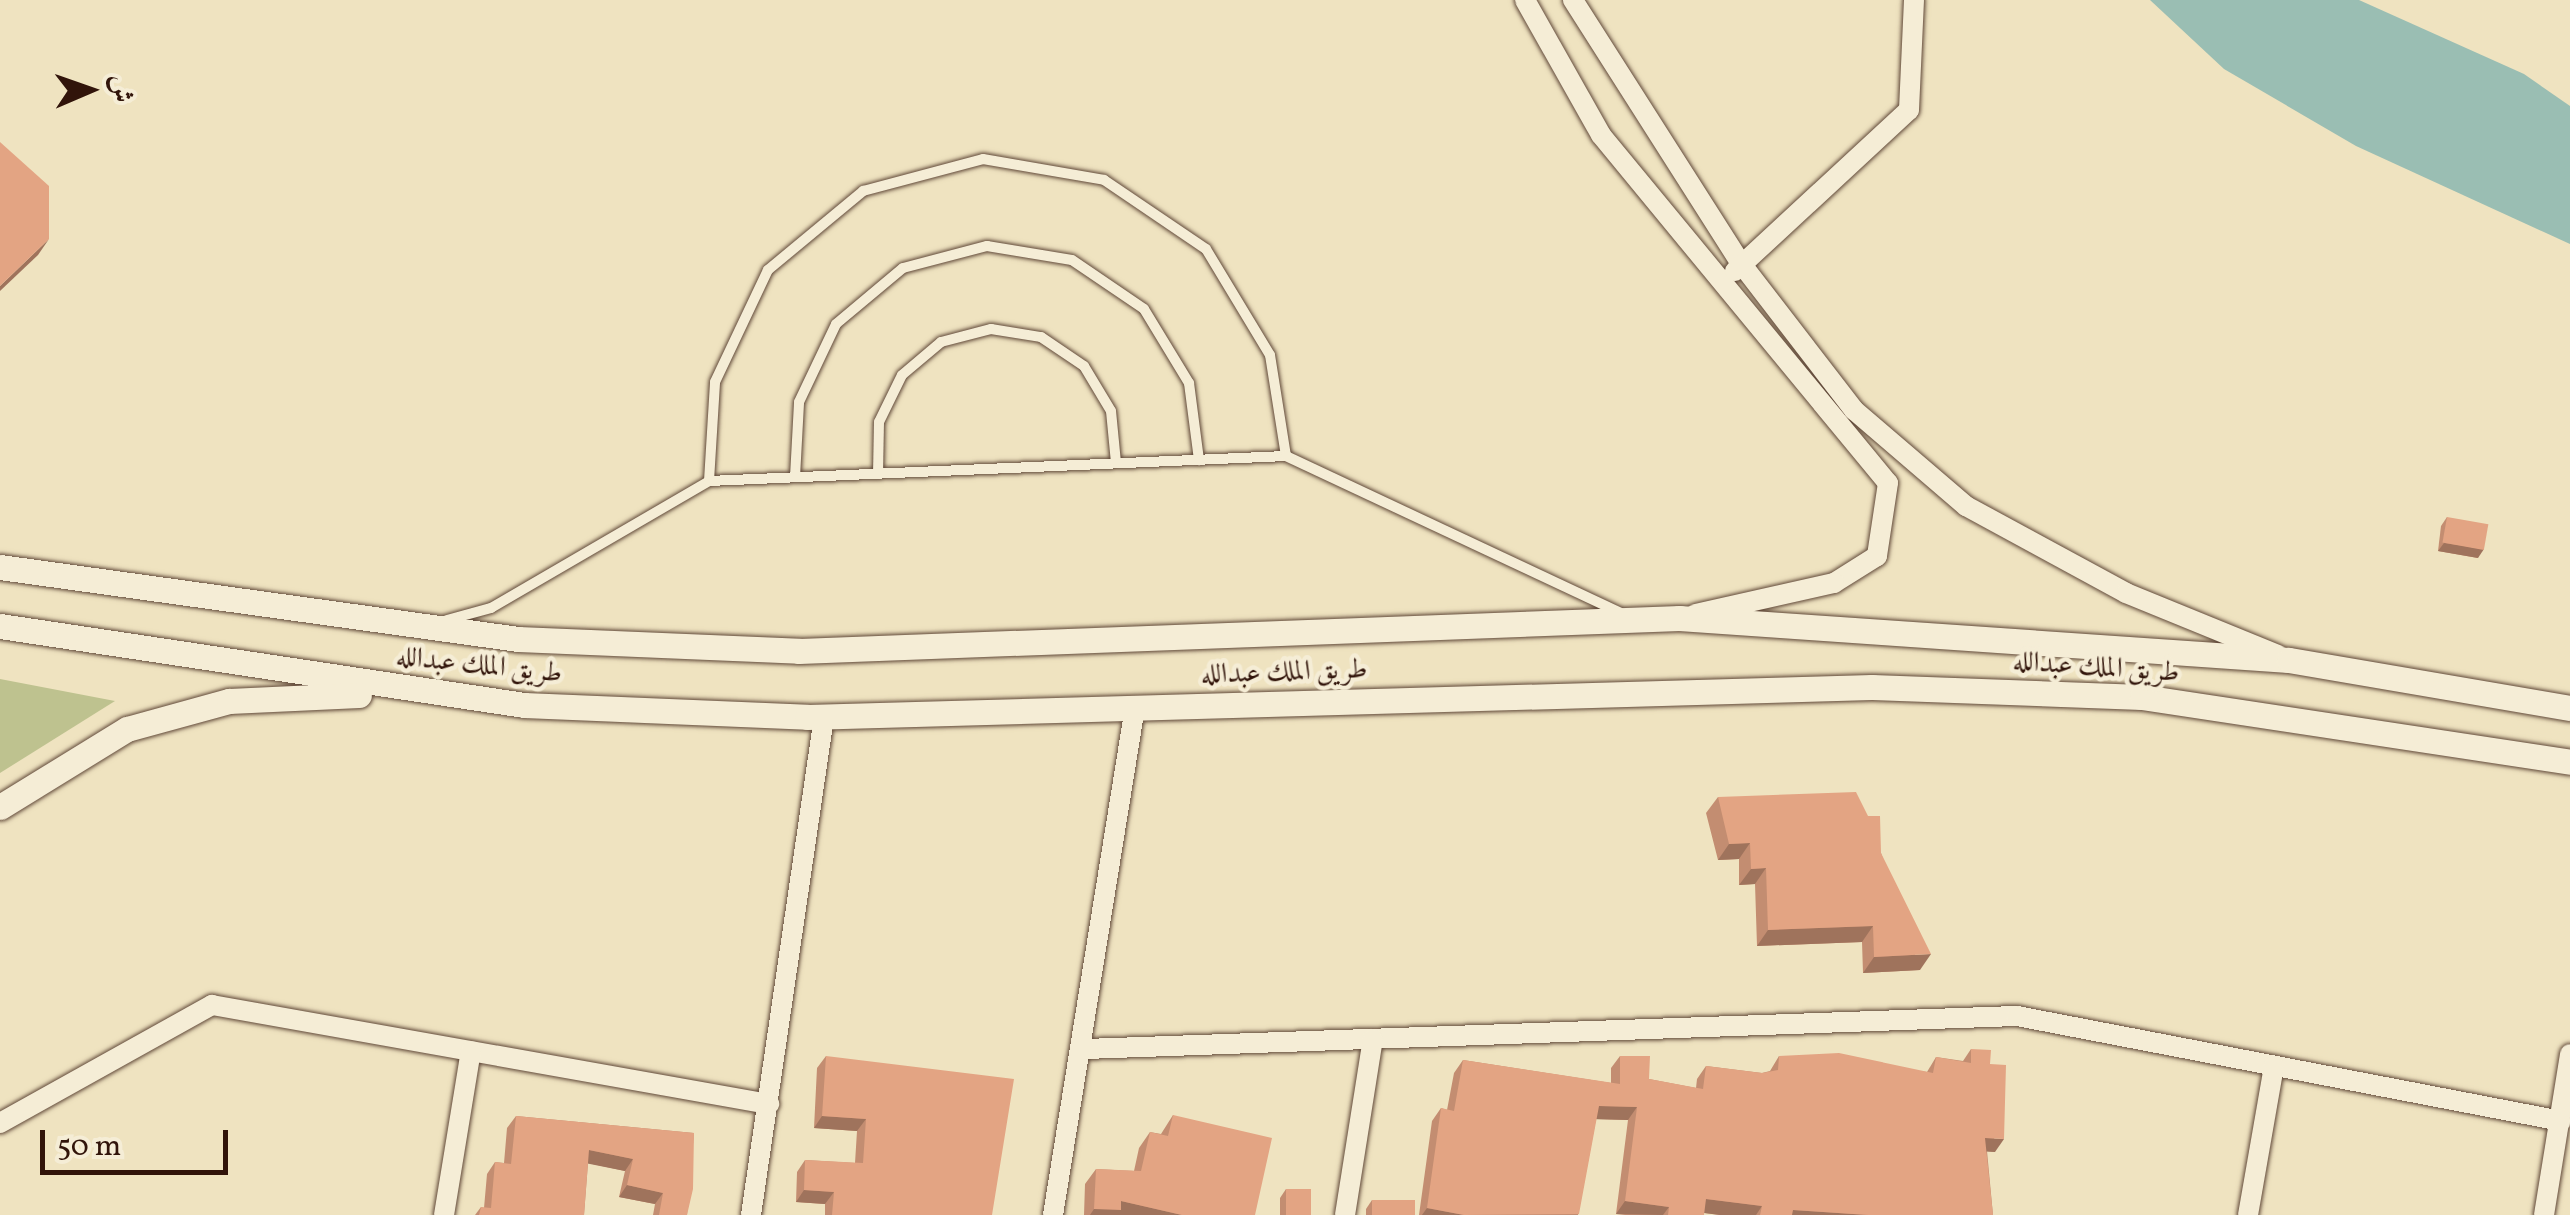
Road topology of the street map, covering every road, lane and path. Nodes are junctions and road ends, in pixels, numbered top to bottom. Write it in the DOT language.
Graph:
graph roads {
  1 [pos="1525,0"];
  2 [pos="1572,0"];
  3 [pos="1914,0"];
  4 [pos="1740,262"];
  5 [pos="1756,283"];
  6 [pos="1724,288"];
  7 [pos="1286,456"];
  8 [pos="1199,460"];
  9 [pos="1116,463"];
  10 [pos="878,474"];
  11 [pos="795,477"];
  12 [pos="708,481"];
  13 [pos="0,567"];
  14 [pos="1632,618"];
  15 [pos="1679,618"];
  16 [pos="0,626"];
  17 [pos="400,626"];
  18 [pos="2288,660"];
  19 [pos="423,692"];
  20 [pos="1135,707"];
  21 [pos="2570,708"];
  22 [pos="824,717"];
  23 [pos="2570,762"];
  24 [pos="0,807"];
  25 [pos="1373,1039"];
  26 [pos="1085,1049"];
  27 [pos="471,1051"];
  28 [pos="2570,1054"];
  29 [pos="2274,1066"];
  30 [pos="769,1104"];
  31 [pos="2561,1121"];
  32 [pos="0,1122"];
  33 [pos="444,1215"];
  34 [pos="750,1215"];
  35 [pos="1053,1215"];
  36 [pos="1345,1215"];
  37 [pos="2248,1215"];
  38 [pos="2544,1215"];
  1 -- 6 [label="street"];
  2 -- 4 [label="street"];
  3 -- 4 [label="street"];
  4 -- 5 [label="street"];
  4 -- 6 [label="street"];
  5 -- 6 [label="street"];
  5 -- 18 [label="street"];
  6 -- 15 [label="street"];
  7 -- 8 [label="lane"];
  7 -- 12 [label="lane"];
  7 -- 14 [label="lane"];
  8 -- 9 [label="lane"];
  8 -- 11 [label="lane"];
  9 -- 10 [label="lane"];
  9 -- 10 [label="lane"];
  10 -- 11 [label="lane"];
  11 -- 12 [label="lane"];
  12 -- 17 [label="lane"];
  13 -- 17 [label="street, طريق الملك عبدالله"];
  14 -- 15 [label="street, طريق الملك عبدالله"];
  14 -- 17 [label="street, طريق الملك عبدالله"];
  15 -- 18 [label="street, طريق الملك عبدالله"];
  16 -- 19 [label="street, طريق الملك عبدالله"];
  18 -- 21 [label="street, طريق الملك عبدالله"];
  19 -- 22 [label="street, طريق الملك عبدالله"];
  19 -- 24 [label="street"];
  20 -- 22 [label="street, طريق الملك عبدالله"];
  20 -- 23 [label="street, طريق الملك عبدالله"];
  20 -- 26 [label="street"];
  22 -- 30 [label="street"];
  25 -- 26 [label="street"];
  25 -- 29 [label="street"];
  25 -- 36 [label="street"];
  26 -- 35 [label="street"];
  27 -- 30 [label="street"];
  27 -- 32 [label="street"];
  27 -- 33 [label="street"];
  28 -- 31 [label="street"];
  29 -- 31 [label="street"];
  29 -- 37 [label="street"];
  30 -- 34 [label="street"];
  31 -- 38 [label="street"];
}
